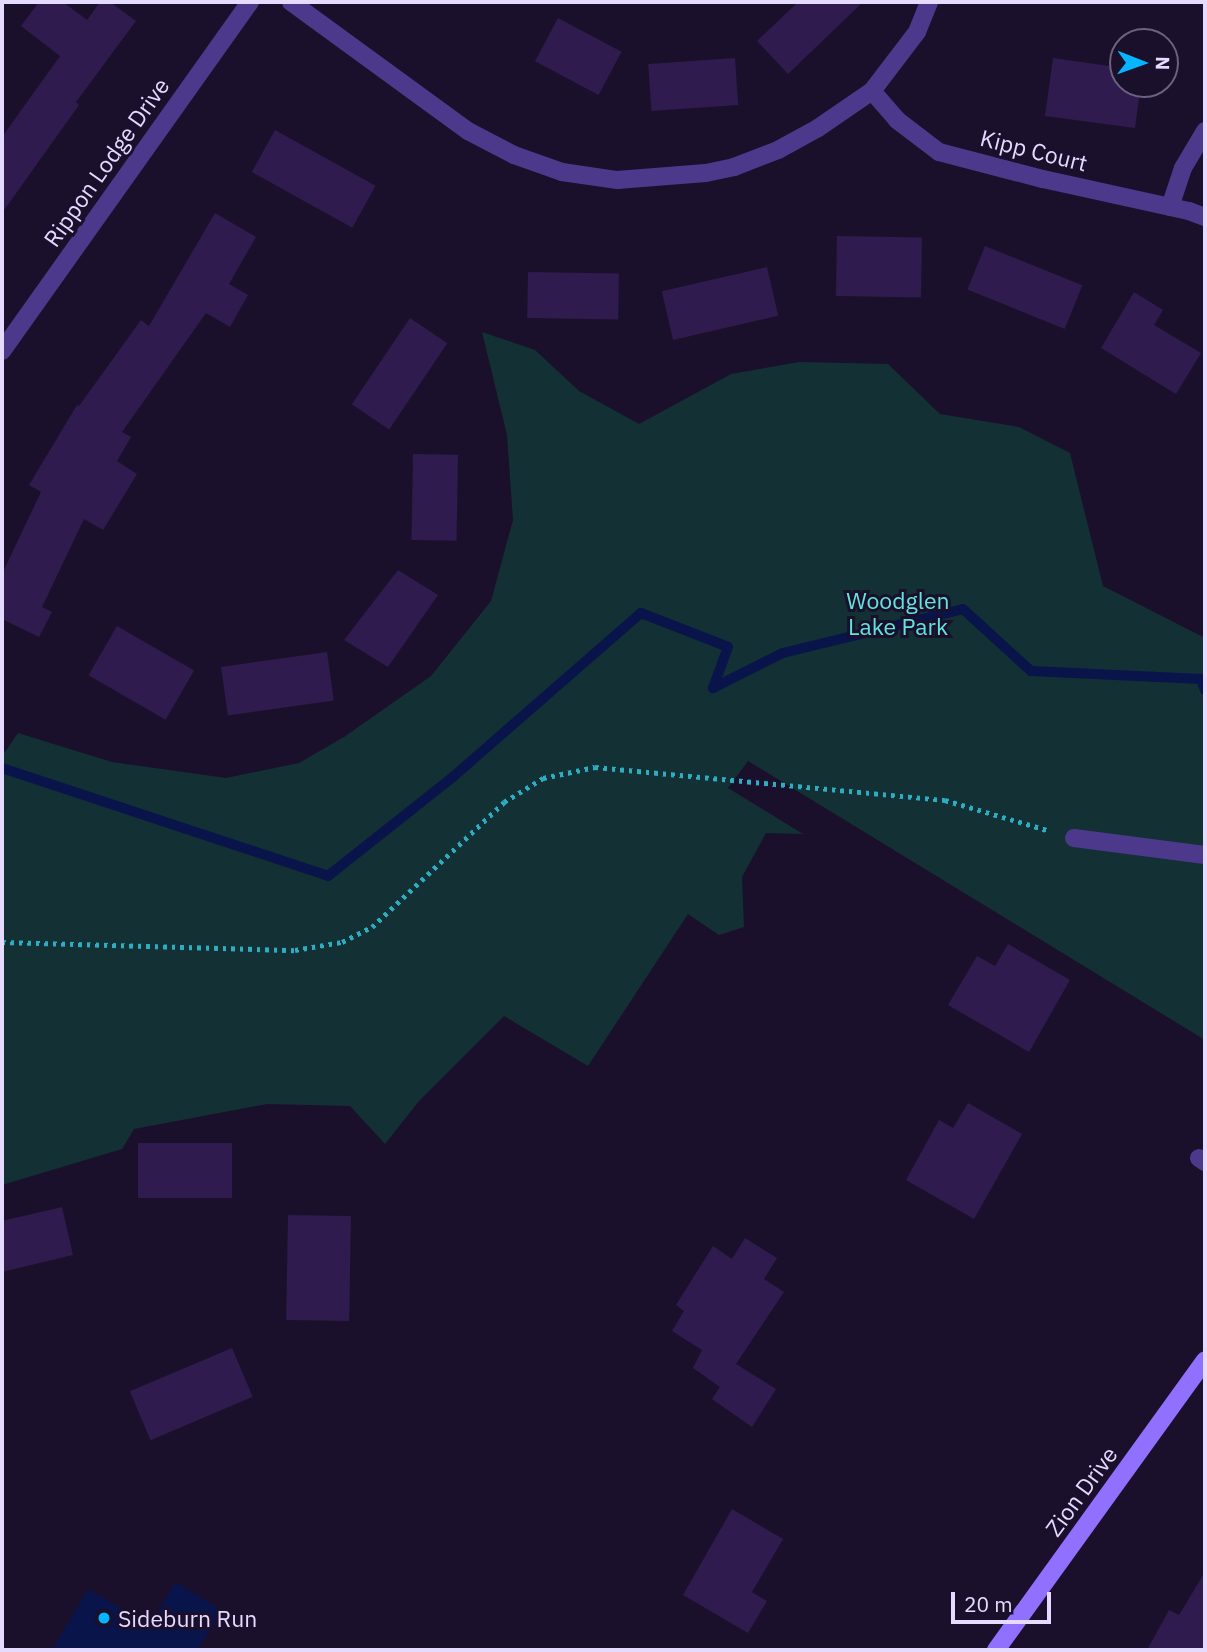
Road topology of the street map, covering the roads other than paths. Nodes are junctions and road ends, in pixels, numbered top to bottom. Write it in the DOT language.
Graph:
graph roads {
  1 [pos="250,2"];
  2 [pos="291,2"];
  3 [pos="929,2"];
  4 [pos="872,91"];
  5 [pos="1205,131"];
  6 [pos="1170,206"];
  7 [pos="1205,217"];
  8 [pos="2,351"];
  9 [pos="1074,838"];
  10 [pos="1205,855"];
  11 [pos="1205,1360"];
  12 [pos="996,1650"];
  1 -- 8 [label="street, Rippon Lodge Drive"];
  2 -- 4 [label="street"];
  3 -- 4 [label="street"];
  4 -- 6 [label="street, Kipp Court"];
  5 -- 6 [label="street"];
  6 -- 7 [label="street, Kipp Court"];
  9 -- 10 [label="street"];
  11 -- 12 [label="main road, Zion Drive"];
}
